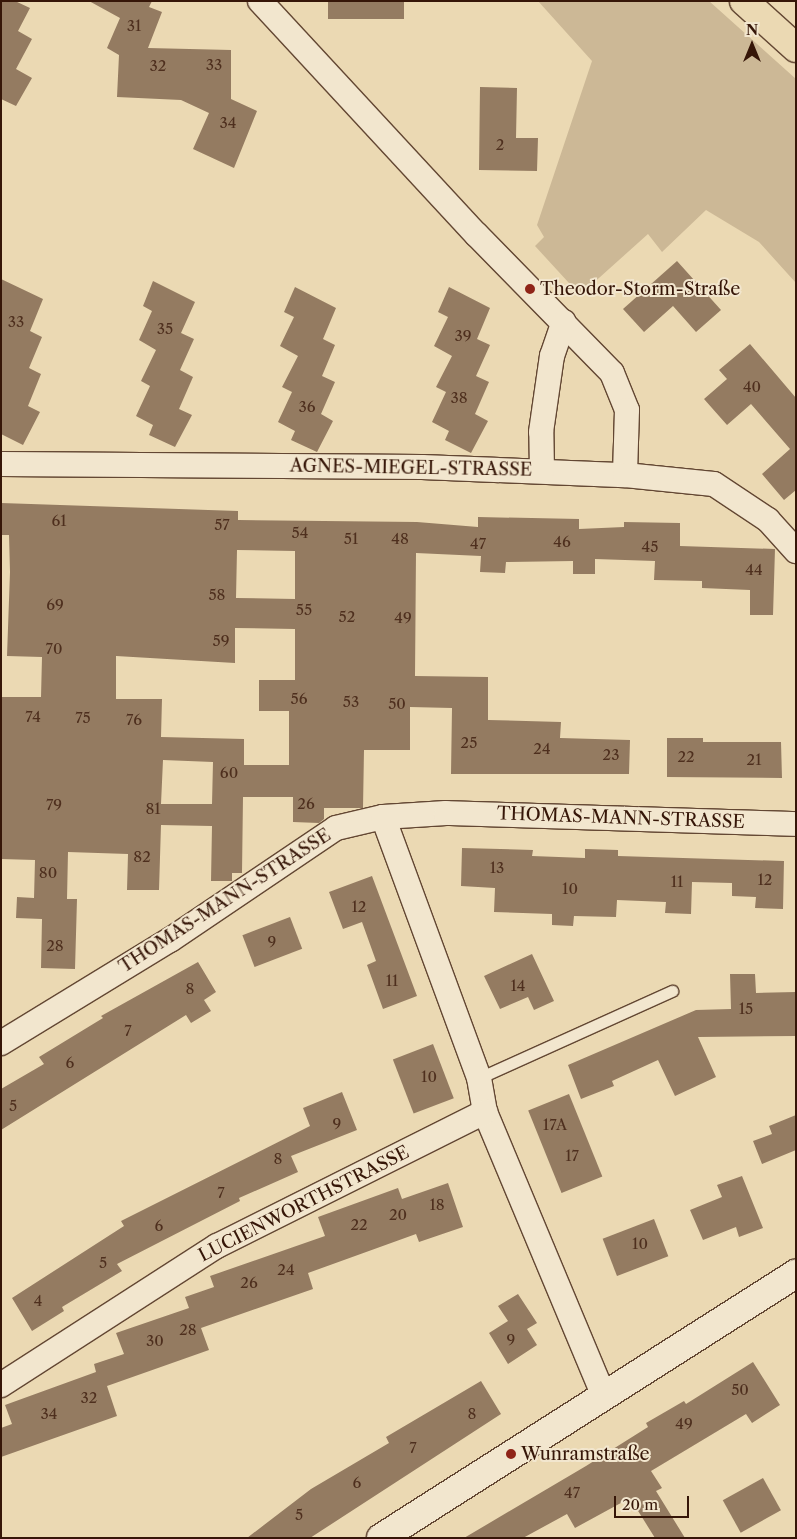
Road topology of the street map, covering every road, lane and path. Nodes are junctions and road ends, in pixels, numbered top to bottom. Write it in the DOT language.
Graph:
graph roads {
  1 [pos="260,1"];
  2 [pos="744,1"];
  3 [pos="796,48"];
  4 [pos="564,322"];
  5 [pos="1,464"];
  6 [pos="542,471"];
  7 [pos="625,475"];
  8 [pos="796,551"];
  9 [pos="383,817"];
  10 [pos="796,824"];
  11 [pos="672,991"];
  12 [pos="1,1043"];
  13 [pos="479,1078"];
  14 [pos="485,1112"];
  15 [pos="792,1283"];
  16 [pos="1,1384"];
  17 [pos="604,1396"];
  18 [pos="380,1538"];
  1 -- 4 [label="street"];
  2 -- 3 [label="highway"];
  4 -- 6 [label="street"];
  4 -- 7 [label="street"];
  5 -- 6 [label="street, AGNES-MIEGEL-STRASSE"];
  6 -- 7 [label="street, AGNES-MIEGEL-STRASSE"];
  7 -- 8 [label="street, AGNES-MIEGEL-STRASSE"];
  9 -- 10 [label="street, THOMAS-MANN-STRASSE"];
  9 -- 12 [label="street, THOMAS-MANN-STRASSE"];
  9 -- 13 [label="street"];
  11 -- 13 [label="lane"];
  13 -- 14 [label="street"];
  14 -- 16 [label="street, LUCIENWORTHSTRASSE"];
  14 -- 17 [label="street"];
  15 -- 17 [label="street"];
  17 -- 18 [label="street"];
}
